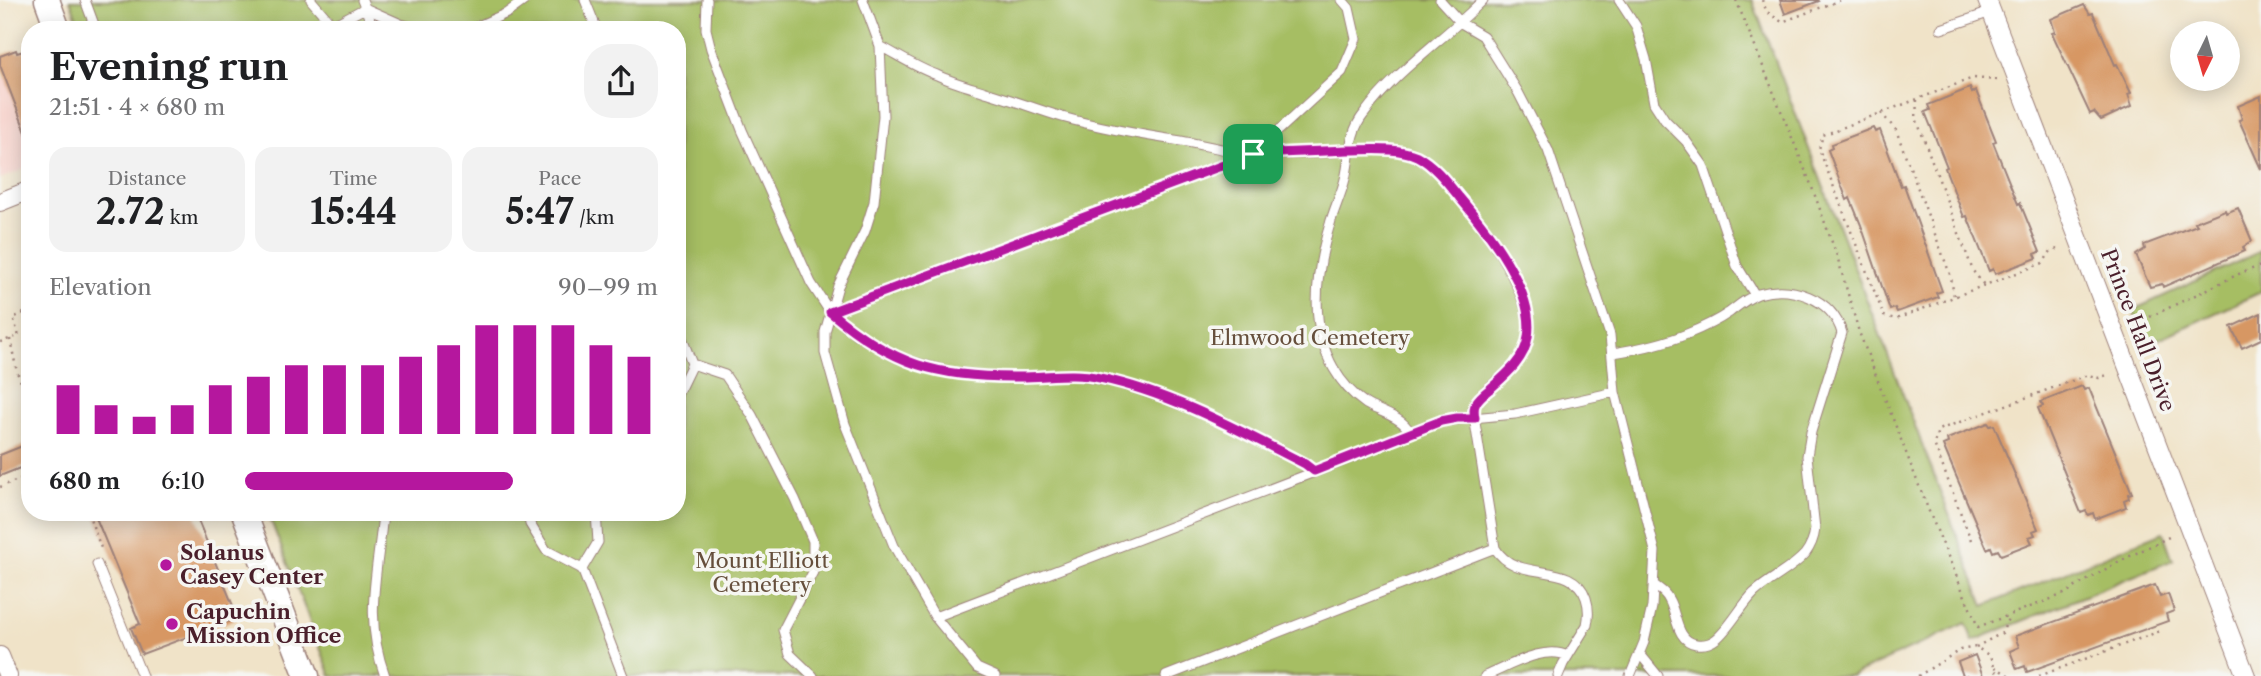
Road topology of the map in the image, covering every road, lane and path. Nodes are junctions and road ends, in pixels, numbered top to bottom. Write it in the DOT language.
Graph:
graph roads {
  1 [pos="47,0"];
  2 [pos="85,0"];
  3 [pos="311,0"];
  4 [pos="525,0"];
  5 [pos="585,0"];
  6 [pos="707,0"];
  7 [pos="863,0"];
  8 [pos="1342,0"];
  9 [pos="1440,0"];
  10 [pos="1483,0"];
  11 [pos="1619,0"];
  12 [pos="1736,0"];
  13 [pos="1762,0"];
  14 [pos="1839,0"];
  15 [pos="363,4"];
  16 [pos="1989,6"];
  17 [pos="55,21"];
  18 [pos="93,21"];
  19 [pos="330,21"];
  20 [pos="342,21"];
  21 [pos="370,21"];
  22 [pos="395,21"];
  23 [pos="489,21"];
  24 [pos="593,21"];
  25 [pos="1461,23"];
  26 [pos="1941,29"];
  27 [pos="880,46"];
  28 [pos="1997,80"];
  29 [pos="1917,100"];
  30 [pos="1881,113"];
  31 [pos="1348,150"];
  32 [pos="1253,154"];
  33 [pos="21,194"];
  34 [pos="0,202"];
  35 [pos="2059,249"];
  36 [pos="2261,266"];
  37 [pos="1984,286"];
  38 [pos="1755,295"];
  39 [pos="1954,297"];
  40 [pos="830,312"];
  41 [pos="21,314"];
  42 [pos="2115,333"];
  43 [pos="10,339"];
  44 [pos="0,342"];
  45 [pos="686,349"];
  46 [pos="1613,353"];
  47 [pos="692,364"];
  48 [pos="2106,375"];
  49 [pos="686,376"];
  50 [pos="21,382"];
  51 [pos="1615,391"];
  52 [pos="1475,418"];
  53 [pos="1410,432"];
  54 [pos="1314,471"];
  55 [pos="21,479"];
  56 [pos="0,487"];
  57 [pos="91,521"];
  58 [pos="247,521"];
  59 [pos="382,521"];
  60 [pos="529,521"];
  61 [pos="597,521"];
  62 [pos="2190,529"];
  63 [pos="1971,540"];
  64 [pos="101,548"];
  65 [pos="1495,548"];
  66 [pos="97,564"];
  67 [pos="582,569"];
  68 [pos="1654,585"];
  69 [pos="2009,616"];
  70 [pos="935,617"];
  71 [pos="2162,630"];
  72 [pos="1976,647"];
  73 [pos="1640,654"];
  74 [pos="0,656"];
  75 [pos="1568,656"];
  76 [pos="1994,667"];
  77 [pos="8,676"];
  78 [pos="142,676"];
  79 [pos="307,676"];
  80 [pos="385,676"];
  81 [pos="623,676"];
  82 [pos="813,676"];
  83 [pos="995,676"];
  84 [pos="1166,676"];
  85 [pos="1485,676"];
  86 [pos="1558,676"];
  87 [pos="1630,676"];
  88 [pos="1658,676"];
  89 [pos="1919,676"];
  90 [pos="1998,676"];
  91 [pos="2010,676"];
  92 [pos="2039,676"];
  93 [pos="2246,676"];
  1 -- 17 [label="main road"];
  2 -- 18 [label="lane"];
  3 -- 19 [label="lane"];
  4 -- 23 [label="lane"];
  5 -- 24 [label="lane"];
  6 -- 40 [label="lane"];
  7 -- 27 [label="lane"];
  8 -- 32 [label="lane"];
  9 -- 25 [label="lane"];
  10 -- 25 [label="lane"];
  11 -- 38 [label="lane"];
  12 -- 69 [label="path"];
  13 -- 14 [label="path"];
  15 -- 20 [label="lane"];
  15 -- 21 [label="lane"];
  15 -- 22 [label="lane"];
  16 -- 26 [label="lane"];
  16 -- 42 [label="street, Prince Hall Drive"];
  25 -- 31 [label="lane"];
  25 -- 46 [label="lane"];
  27 -- 32 [label="lane"];
  27 -- 40 [label="lane"];
  28 -- 29 [label="path"];
  29 -- 30 [label="path"];
  29 -- 37 [label="path"];
  30 -- 39 [label="path"];
  30 -- 39 [label="path"];
  31 -- 32 [label="lane"];
  31 -- 52 [label="lane"];
  31 -- 53 [label="lane"];
  32 -- 40 [label="lane"];
  33 -- 34 [label="street"];
  35 -- 37 [label="path"];
  36 -- 42 [label="path"];
  37 -- 39 [label="path"];
  38 -- 46 [label="lane"];
  38 -- 68 [label="lane"];
  40 -- 54 [label="lane"];
  40 -- 70 [label="lane"];
  41 -- 43 [label="path"];
  42 -- 62 [label="street, Prince Hall Drive"];
  43 -- 44 [label="path"];
  43 -- 50 [label="path"];
  45 -- 47 [label="lane"];
  46 -- 51 [label="lane"];
  47 -- 49 [label="lane"];
  47 -- 82 [label="lane"];
  48 -- 63 [label="path"];
  51 -- 52 [label="lane"];
  51 -- 68 [label="lane"];
  52 -- 53 [label="lane"];
  52 -- 65 [label="lane"];
  53 -- 54 [label="lane"];
  54 -- 70 [label="lane"];
  55 -- 56 [label="path"];
  57 -- 64 [label="path"];
  58 -- 79 [label="main road"];
  59 -- 80 [label="lane"];
  60 -- 67 [label="lane"];
  61 -- 67 [label="lane"];
  62 -- 69 [label="path"];
  62 -- 93 [label="street, Prince Hall Drive"];
  65 -- 75 [label="lane"];
  65 -- 84 [label="lane"];
  66 -- 78 [label="lane"];
  67 -- 81 [label="lane"];
  68 -- 73 [label="lane"];
  69 -- 72 [label="path"];
  70 -- 83 [label="lane"];
  71 -- 92 [label="path"];
  72 -- 76 [label="path"];
  72 -- 89 [label="path"];
  73 -- 87 [label="lane"];
  73 -- 88 [label="lane"];
  74 -- 77 [label="street"];
  75 -- 85 [label="lane"];
  75 -- 86 [label="lane"];
  76 -- 90 [label="path"];
  76 -- 91 [label="path"];
}
